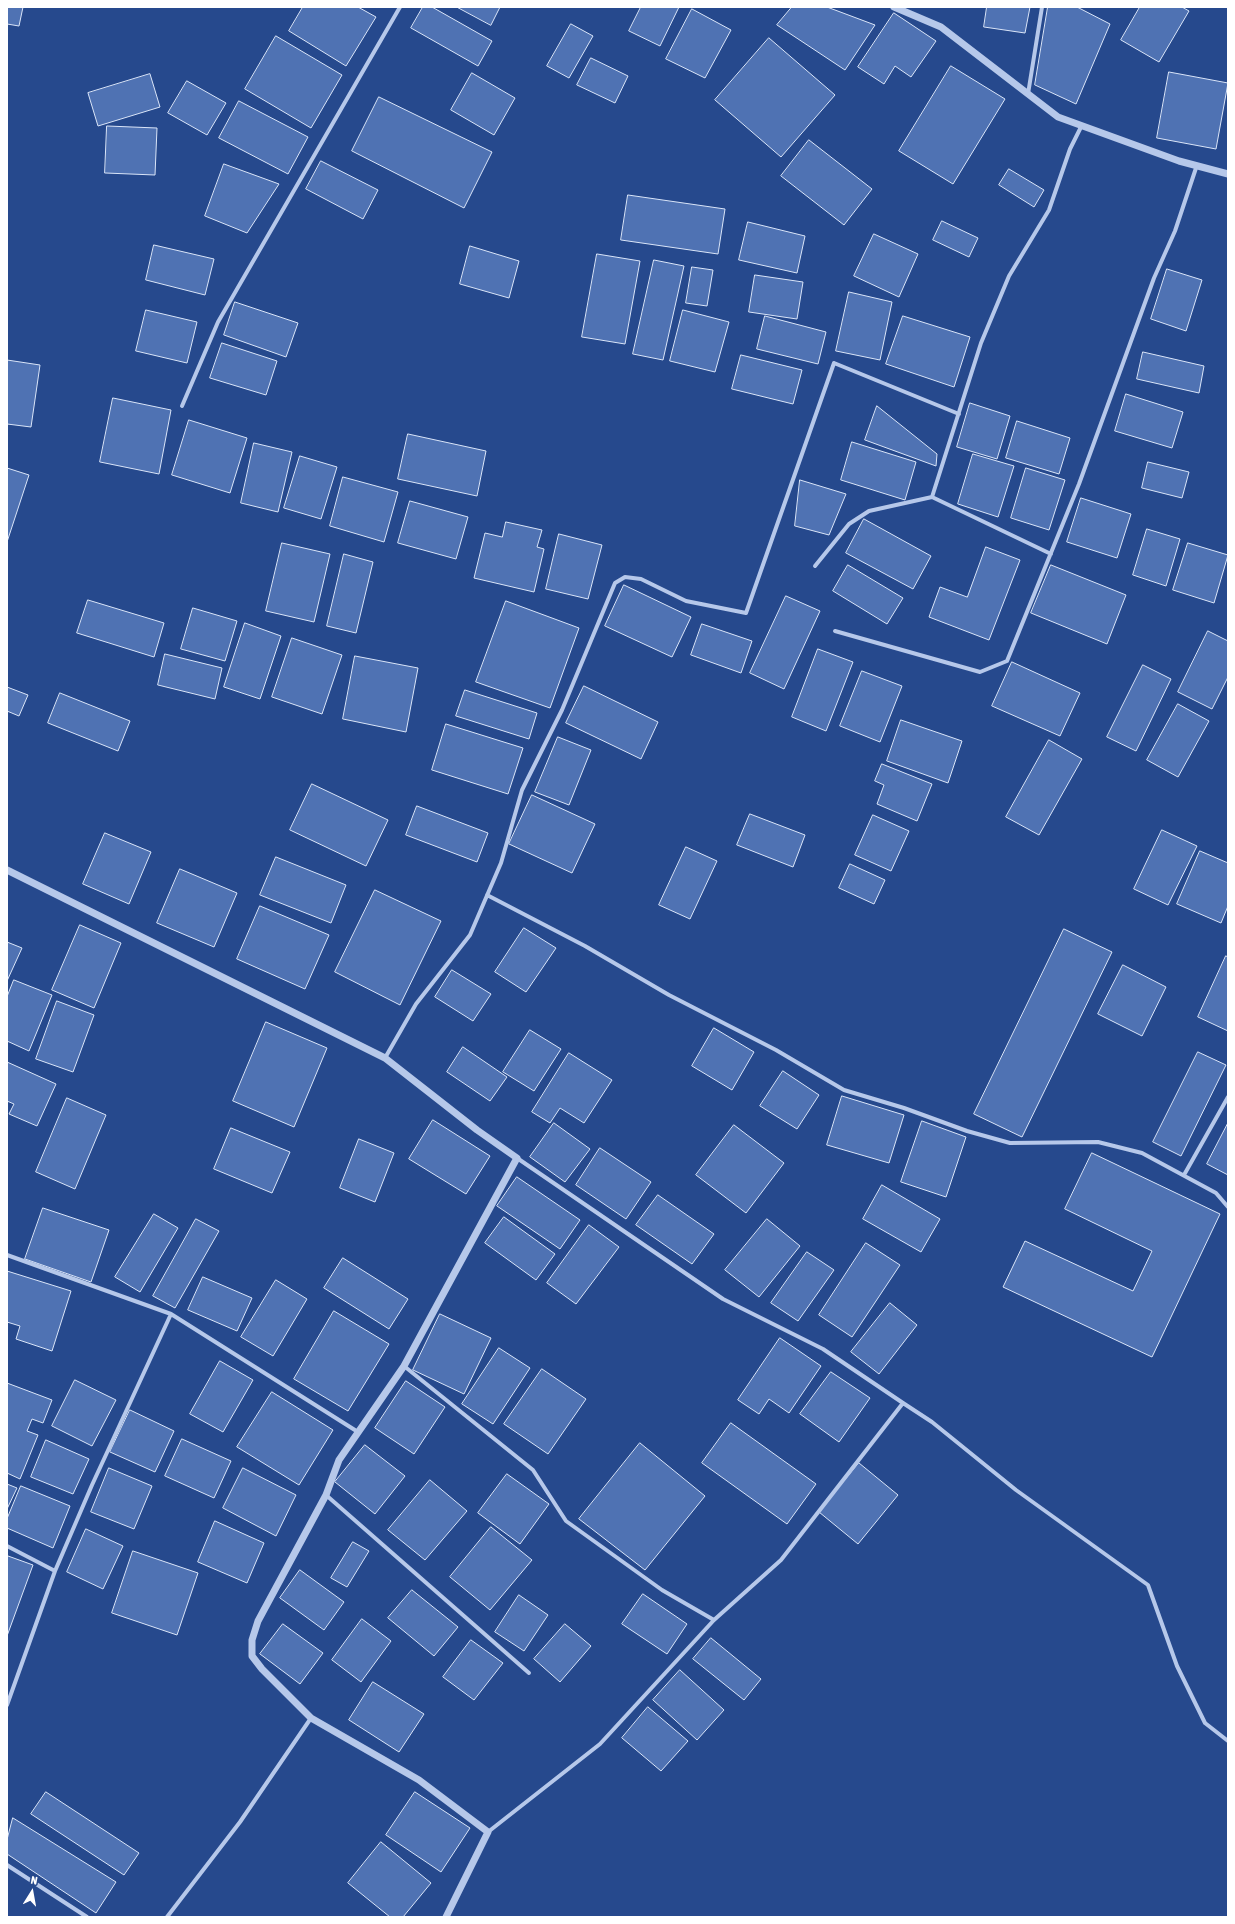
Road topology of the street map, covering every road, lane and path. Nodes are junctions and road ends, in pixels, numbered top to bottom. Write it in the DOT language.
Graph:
graph roads {
  1 [pos="400,7"];
  2 [pos="894,7"];
  3 [pos="1042,7"];
  4 [pos="1028,94"];
  5 [pos="1082,125"];
  6 [pos="1196,165"];
  7 [pos="1228,174"];
  8 [pos="182,406"];
  9 [pos="959,414"];
  10 [pos="932,497"];
  11 [pos="1051,554"];
  12 [pos="815,566"];
  13 [pos="835,631"];
  14 [pos="7,870"];
  15 [pos="487,895"];
  16 [pos="385,1058"];
  17 [pos="1228,1097"];
  18 [pos="517,1158"];
  19 [pos="1184,1175"];
  20 [pos="1228,1208"];
  21 [pos="7,1255"];
  22 [pos="171,1314"];
  23 [pos="404,1366"];
  24 [pos="903,1403"];
  25 [pos="358,1432"];
  26 [pos="326,1495"];
  27 [pos="7,1546"];
  28 [pos="55,1571"];
  29 [pos="714,1620"];
  30 [pos="529,1673"];
  31 [pos="7,1705"];
  32 [pos="311,1718"];
  33 [pos="1228,1741"];
  34 [pos="488,1832"];
  35 [pos="7,1865"];
  36 [pos="87,1917"];
  37 [pos="167,1917"];
  38 [pos="446,1917"];
  1 -- 8 [label="street"];
  2 -- 4 [label="street"];
  3 -- 4 [label="street"];
  4 -- 5 [label="street"];
  5 -- 6 [label="street"];
  5 -- 9 [label="street"];
  6 -- 7 [label="street"];
  6 -- 11 [label="street"];
  9 -- 10 [label="street"];
  9 -- 15 [label="street"];
  10 -- 11 [label="street"];
  10 -- 12 [label="street"];
  11 -- 13 [label="street"];
  14 -- 16 [label="street"];
  15 -- 16 [label="street"];
  15 -- 19 [label="street"];
  16 -- 18 [label="street"];
  17 -- 19 [label="street"];
  18 -- 23 [label="street"];
  18 -- 24 [label="street"];
  19 -- 20 [label="street"];
  21 -- 22 [label="street"];
  22 -- 25 [label="street"];
  22 -- 28 [label="street"];
  23 -- 25 [label="street"];
  23 -- 29 [label="street"];
  24 -- 29 [label="street"];
  24 -- 33 [label="street"];
  25 -- 26 [label="street"];
  26 -- 30 [label="street"];
  26 -- 32 [label="street"];
  27 -- 28 [label="street"];
  28 -- 31 [label="street"];
  29 -- 34 [label="street"];
  32 -- 34 [label="street"];
  32 -- 37 [label="street"];
  34 -- 38 [label="street"];
  35 -- 36 [label="street"];
}
